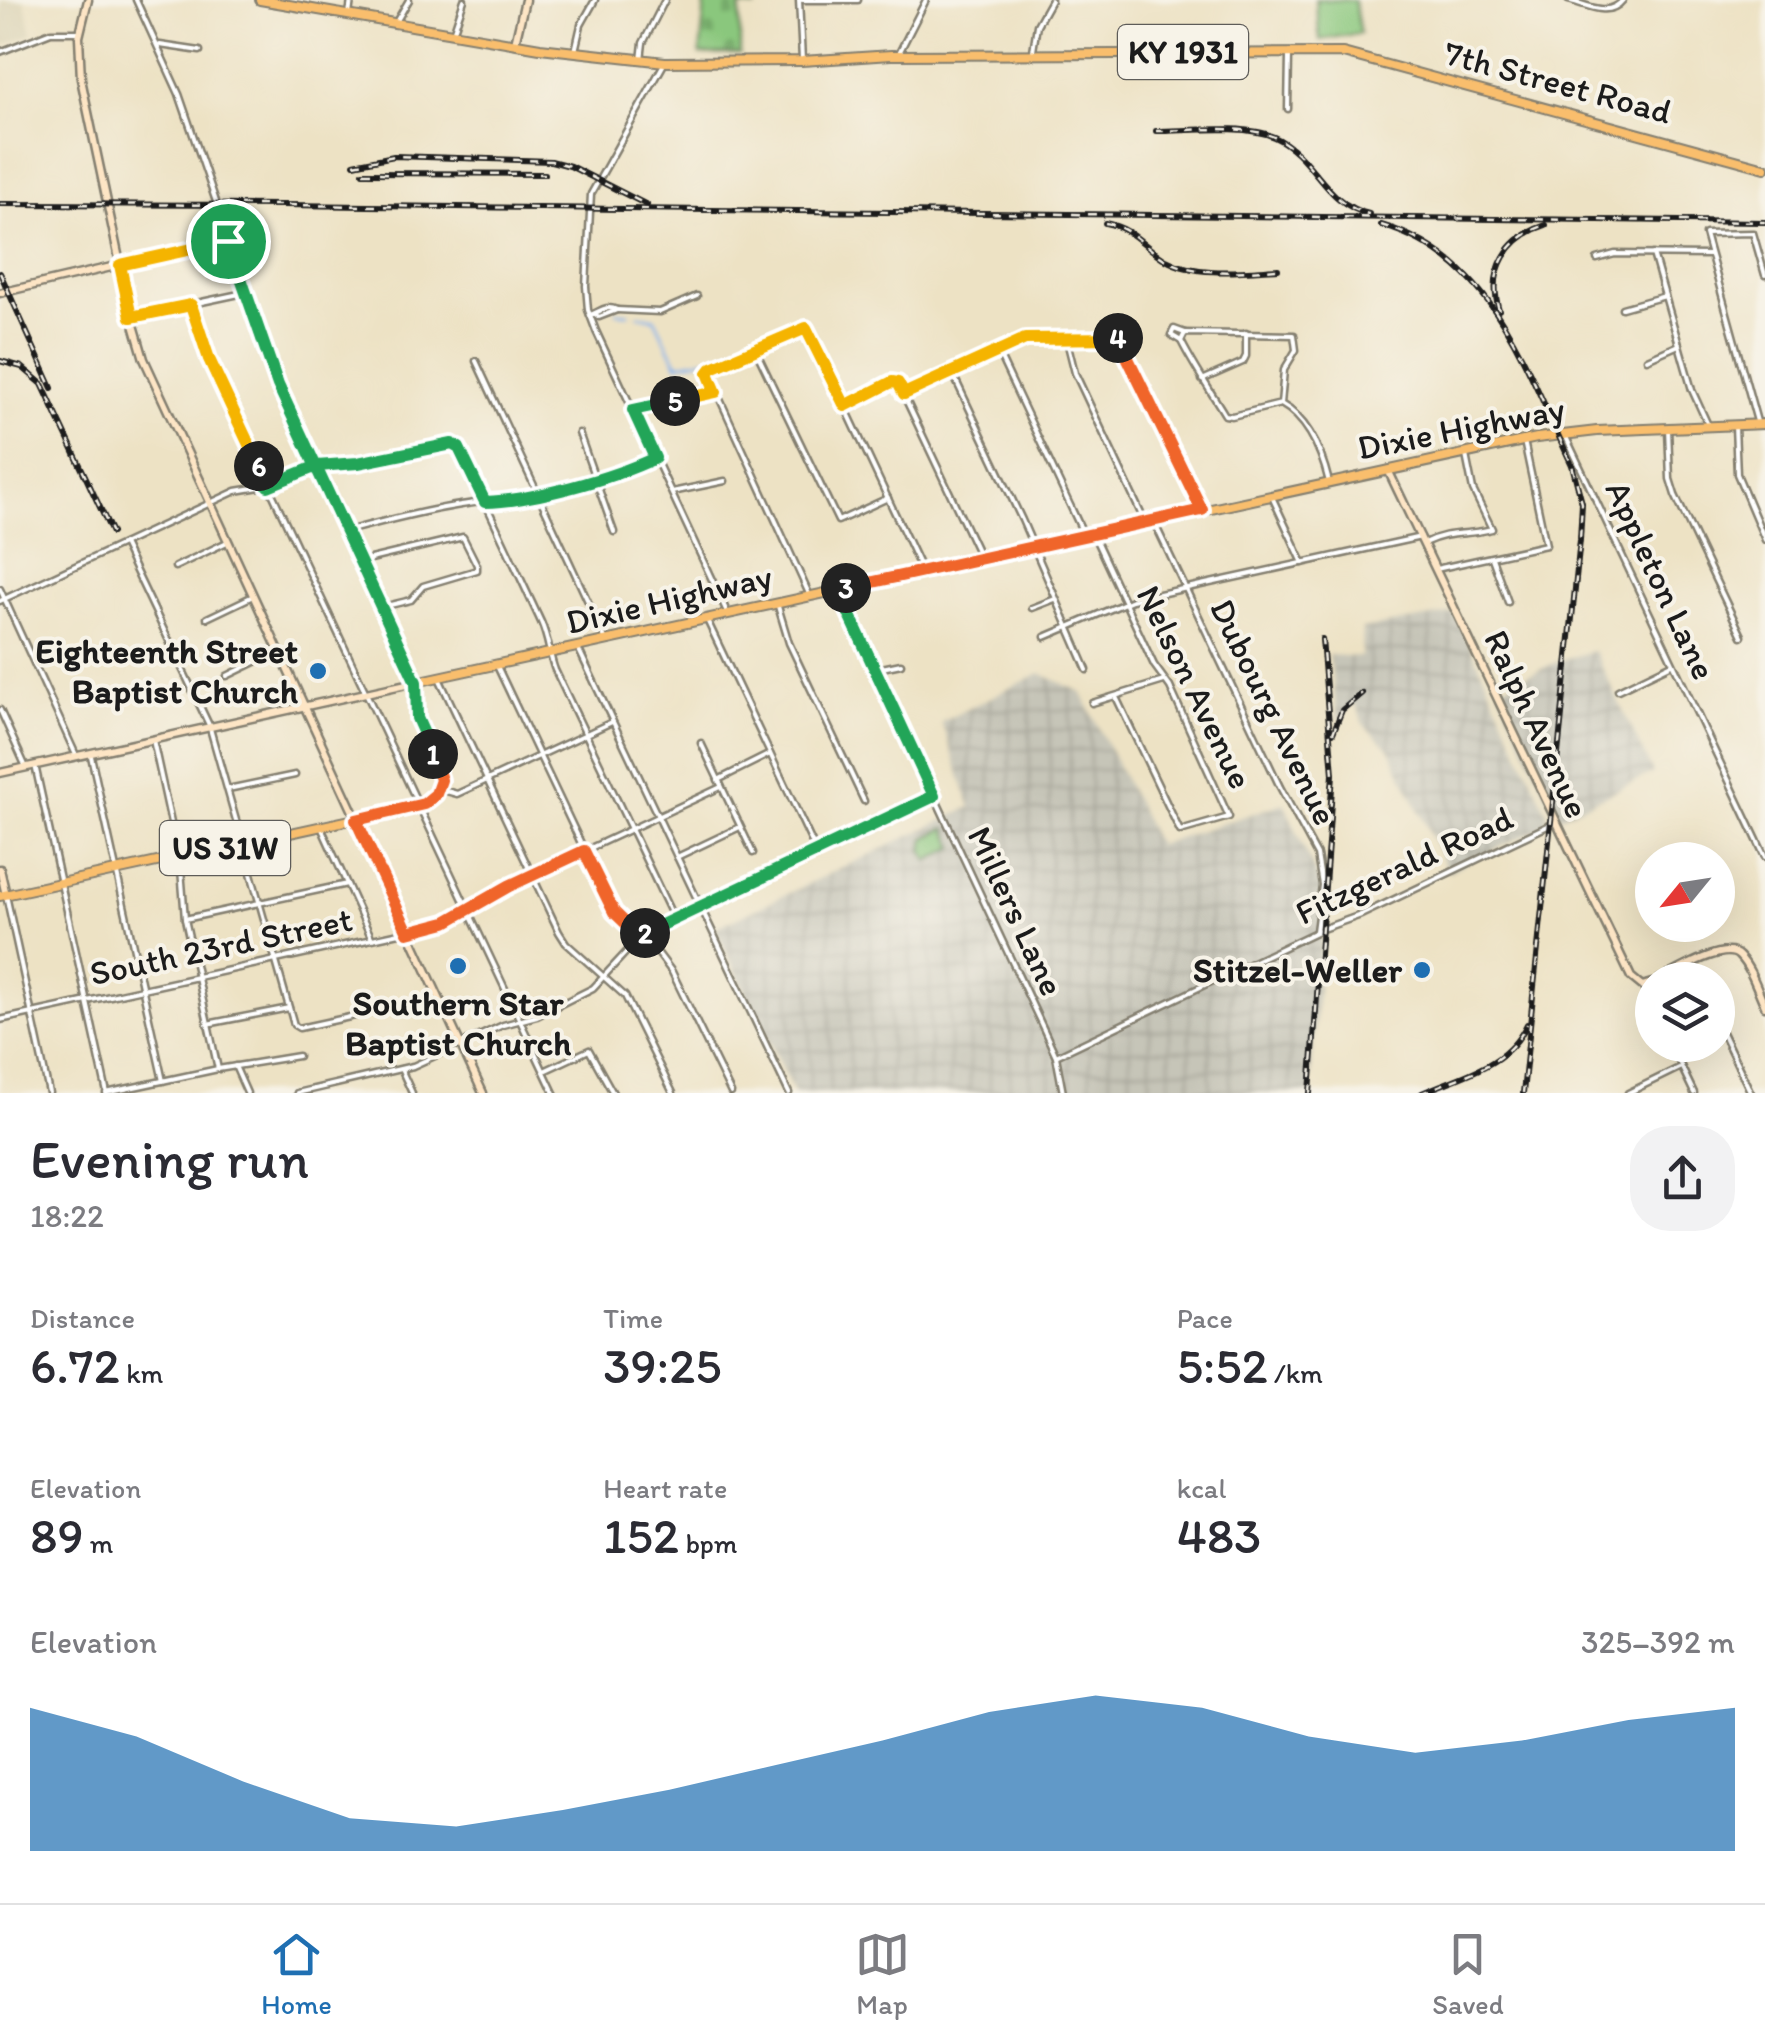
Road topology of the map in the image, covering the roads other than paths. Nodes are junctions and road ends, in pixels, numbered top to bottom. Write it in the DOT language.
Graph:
graph roads {
  1 [pos="88,0"];
  2 [pos="136,0"];
  3 [pos="260,0"];
  4 [pos="351,0"];
  5 [pos="409,0"];
  6 [pos="464,0"];
  7 [pos="525,0"];
  8 [pos="595,0"];
  9 [pos="665,0"];
  10 [pos="800,0"];
  11 [pos="858,0"];
  12 [pos="926,0"];
  13 [pos="1051,0"];
  14 [pos="1568,0"];
  15 [pos="1623,0"];
  16 [pos="284,2"];
  17 [pos="349,15"];
  18 [pos="396,23"];
  19 [pos="79,32"];
  20 [pos="453,33"];
  21 [pos="515,43"];
  22 [pos="157,45"];
  23 [pos="200,51"];
  24 [pos="1289,51"];
  25 [pos="0,52"];
  26 [pos="575,53"];
  27 [pos="1032,54"];
  28 [pos="899,56"];
  29 [pos="641,61"];
  30 [pos="802,61"];
  31 [pos="665,62"];
  32 [pos="1288,109"];
  33 [pos="1765,168"];
  34 [pos="228,241"];
  35 [pos="1654,254"];
  36 [pos="1709,255"];
  37 [pos="1597,259"];
  38 [pos="120,265"];
  39 [pos="1765,275"];
  40 [pos="0,292"];
  41 [pos="246,292"];
  42 [pos="697,296"];
  43 [pos="1665,296"];
  44 [pos="191,305"];
  45 [pos="1622,308"];
  46 [pos="592,314"];
  47 [pos="131,317"];
  48 [pos="1185,334"];
  49 [pos="1246,334"];
  50 [pos="1066,337"];
  51 [pos="1180,342"];
  52 [pos="1679,345"];
  53 [pos="997,350"];
  54 [pos="756,351"];
  55 [pos="1647,359"];
  56 [pos="476,361"];
  57 [pos="952,372"];
  58 [pos="1202,380"];
  59 [pos="716,392"];
  60 [pos="904,394"];
  61 [pos="1281,404"];
  62 [pos="845,406"];
  63 [pos="633,410"];
  64 [pos="1762,424"];
  65 [pos="1735,426"];
  66 [pos="1709,427"];
  67 [pos="1668,428"];
  68 [pos="578,433"];
  69 [pos="1564,433"];
  70 [pos="1524,440"];
  71 [pos="1466,454"];
  72 [pos="655,458"];
  73 [pos="317,466"];
  74 [pos="1388,469"];
  75 [pos="596,480"];
  76 [pos="725,481"];
  77 [pos="1328,482"];
  78 [pos="268,486"];
  79 [pos="538,492"];
  80 [pos="672,492"];
  81 [pos="1271,494"];
  82 [pos="888,498"];
  83 [pos="485,502"];
  84 [pos="209,504"];
  85 [pos="1202,510"];
  86 [pos="1149,521"];
  87 [pos="347,531"];
  88 [pos="614,532"];
  89 [pos="1088,534"];
  90 [pos="1423,540"];
  91 [pos="1765,540"];
  92 [pos="227,542"];
  93 [pos="123,544"];
  94 [pos="1032,548"];
  95 [pos="981,558"];
  96 [pos="1492,558"];
  97 [pos="361,562"];
  98 [pos="1303,563"];
  99 [pos="176,567"];
  100 [pos="1436,569"];
  101 [pos="922,571"];
  102 [pos="1186,588"];
  103 [pos="0,589"];
  104 [pos="838,590"];
  105 [pos="252,596"];
  106 [pos="810,596"];
  107 [pos="1056,599"];
  108 [pos="2,600"];
  109 [pos="1126,602"];
  110 [pos="1508,602"];
  111 [pos="777,603"];
  112 [pos="382,608"];
  113 [pos="1032,608"];
  114 [pos="728,615"];
  115 [pos="207,618"];
  116 [pos="707,620"];
  117 [pos="1068,628"];
  118 [pos="1742,636"];
  119 [pos="1044,638"];
  120 [pos="607,642"];
  121 [pos="578,648"];
  122 [pos="278,651"];
  123 [pos="552,654"];
  124 [pos="902,664"];
  125 [pos="1673,664"];
  126 [pos="497,666"];
  127 [pos="875,670"];
  128 [pos="1086,670"];
  129 [pos="226,676"];
  130 [pos="439,678"];
  131 [pos="1165,680"];
  132 [pos="416,682"];
  133 [pos="1618,690"];
  134 [pos="366,692"];
  135 [pos="1116,696"];
  136 [pos="303,704"];
  137 [pos="1092,704"];
  138 [pos="0,710"];
  139 [pos="613,722"];
  140 [pos="209,726"];
  141 [pos="586,734"];
  142 [pos="153,737"];
  143 [pos="701,743"];
  144 [pos="90,751"];
  145 [pos="770,754"];
  146 [pos="76,755"];
  147 [pos="539,756"];
  148 [pos="31,766"];
  149 [pos="0,774"];
  150 [pos="296,774"];
  151 [pos="487,780"];
  152 [pos="718,780"];
  153 [pos="721,787"];
  154 [pos="228,789"];
  155 [pos="439,789"];
  156 [pos="934,796"];
  157 [pos="864,802"];
  158 [pos="418,805"];
  159 [pos="658,817"];
  160 [pos="356,820"];
  161 [pos="1556,823"];
  162 [pos="740,826"];
  163 [pos="321,827"];
  164 [pos="631,829"];
  165 [pos="243,844"];
  166 [pos="584,851"];
  167 [pos="816,851"];
  168 [pos="753,854"];
  169 [pos="677,856"];
  170 [pos="178,858"];
  171 [pos="1765,858"];
  172 [pos="0,869"];
  173 [pos="116,871"];
  174 [pos="532,875"];
  175 [pos="61,883"];
  176 [pos="347,884"];
  177 [pos="3,896"];
  178 [pos="260,904"];
  179 [pos="700,906"];
  180 [pos="466,910"];
  181 [pos="184,919"];
  182 [pos="674,919"];
  183 [pos="408,932"];
  184 [pos="1316,932"];
  185 [pos="639,936"];
  186 [pos="372,939"];
  187 [pos="276,961"];
  188 [pos="1698,962"];
  189 [pos="604,976"];
  190 [pos="197,977"];
  191 [pos="1635,980"];
  192 [pos="142,989"];
  193 [pos="87,1001"];
  194 [pos="1765,1006"];
  195 [pos="289,1008"];
  196 [pos="373,1012"];
  197 [pos="31,1013"];
  198 [pos="0,1020"];
  199 [pos="520,1020"];
  200 [pos="208,1024"];
  201 [pos="460,1044"];
  202 [pos="298,1056"];
  203 [pos="1056,1056"];
  204 [pos="1735,1060"];
  205 [pos="1680,1062"];
  206 [pos="235,1066"];
  207 [pos="1682,1067"];
  208 [pos="218,1069"];
  209 [pos="401,1069"];
  210 [pos="544,1071"];
  211 [pos="163,1081"];
  212 [pos="1637,1091"];
  213 [pos="48,1093"];
  214 [pos="106,1093"];
  215 [pos="247,1093"];
  216 [pos="298,1093"];
  217 [pos="412,1093"];
  218 [pos="483,1093"];
  219 [pos="554,1093"];
  220 [pos="612,1093"];
  221 [pos="673,1093"];
  222 [pos="731,1093"];
  223 [pos="789,1093"];
  224 [pos="1063,1093"];
  225 [pos="1628,1093"];
  226 [pos="1694,1093"];
  227 [pos="1751,1093"];
  1 -- 19 [label="street"];
  2 -- 22 [label="street"];
  3 -- 16 [label="main road, 7th Street Road / KY 1931"];
  4 -- 17 [label="street"];
  5 -- 18 [label="street"];
  6 -- 20 [label="street"];
  7 -- 21 [label="street"];
  8 -- 26 [label="street"];
  9 -- 29 [label="street"];
  10 -- 11 [label="street"];
  10 -- 30 [label="street"];
  12 -- 28 [label="street"];
  13 -- 27 [label="street"];
  14 -- 15 [label="street"];
  16 -- 17 [label="main road, 7th Street Road / KY 1931"];
  17 -- 18 [label="main road, 7th Street Road / KY 1931"];
  18 -- 20 [label="main road, 7th Street Road / KY 1931"];
  19 -- 25 [label="street"];
  19 -- 38 [label="street"];
  20 -- 21 [label="main road, 7th Street Road / KY 1931"];
  21 -- 26 [label="main road, 7th Street Road / KY 1931"];
  22 -- 23 [label="street"];
  22 -- 34 [label="street"];
  24 -- 27 [label="main road, 7th Street Road / KY 1931"];
  24 -- 32 [label="street"];
  24 -- 33 [label="main road, 7th Street Road / KY 1931"];
  26 -- 29 [label="main road, 7th Street Road / KY 1931"];
  27 -- 28 [label="main road, 7th Street Road / KY 1931"];
  28 -- 30 [label="main road, 7th Street Road / KY 1931"];
  29 -- 31 [label="main road, 7th Street Road / KY 1931"];
  30 -- 31 [label="main road, 7th Street Road / KY 1931"];
  31 -- 46 [label="street"];
  34 -- 38 [label="street"];
  34 -- 41 [label="street"];
  35 -- 36 [label="street"];
  35 -- 37 [label="street"];
  35 -- 43 [label="street"];
  36 -- 39 [label="street"];
  36 -- 64 [label="street"];
  38 -- 40 [label="street"];
  38 -- 47 [label="street"];
  41 -- 44 [label="street"];
  41 -- 73 [label="street"];
  42 -- 46 [label="street"];
  43 -- 45 [label="street"];
  43 -- 52 [label="street"];
  44 -- 47 [label="street"];
  44 -- 78 [label="street"];
  46 -- 63 [label="street"];
  47 -- 84 [label="street"];
  48 -- 49 [label="street"];
  48 -- 51 [label="street"];
  48 -- 51 [label="street"];
  49 -- 58 [label="street"];
  49 -- 61 [label="street"];
  50 -- 53 [label="street"];
  50 -- 85 [label="street"];
  50 -- 86 [label="street, Dubourg Avenue"];
  51 -- 58 [label="street"];
  52 -- 55 [label="street"];
  52 -- 66 [label="street"];
  53 -- 57 [label="street"];
  53 -- 89 [label="street, Nelson Avenue"];
  54 -- 59 [label="street"];
  54 -- 62 [label="street"];
  54 -- 82 [label="street"];
  56 -- 79 [label="street"];
  57 -- 60 [label="street"];
  57 -- 94 [label="street"];
  58 -- 61 [label="street"];
  59 -- 63 [label="street"];
  59 -- 106 [label="street"];
  60 -- 62 [label="street"];
  60 -- 95 [label="street"];
  61 -- 77 [label="street"];
  62 -- 82 [label="street"];
  63 -- 72 [label="street"];
  64 -- 65 [label="main road, Dixie Highway"];
  65 -- 66 [label="main road, Dixie Highway"];
  65 -- 91 [label="street"];
  66 -- 67 [label="main road, Dixie Highway"];
  67 -- 69 [label="main road, Dixie Highway"];
  67 -- 118 [label="street"];
  68 -- 75 [label="street"];
  69 -- 70 [label="main road, Dixie Highway"];
  69 -- 125 [label="street, Appleton Lane"];
  70 -- 71 [label="main road, Dixie Highway"];
  70 -- 96 [label="street"];
  71 -- 74 [label="main road, Dixie Highway"];
  71 -- 90 [label="street"];
  72 -- 75 [label="street"];
  72 -- 80 [label="street"];
  73 -- 78 [label="street"];
  73 -- 83 [label="street"];
  73 -- 87 [label="street"];
  74 -- 77 [label="main road, Dixie Highway"];
  74 -- 90 [label="street, Ralph Avenue"];
  75 -- 79 [label="street"];
  75 -- 88 [label="street"];
  76 -- 80 [label="street"];
  77 -- 81 [label="main road, Dixie Highway"];
  78 -- 84 [label="street"];
  78 -- 134 [label="street"];
  79 -- 83 [label="street"];
  79 -- 120 [label="street"];
  80 -- 114 [label="street"];
  81 -- 85 [label="main road, Dixie Highway"];
  81 -- 98 [label="street"];
  82 -- 101 [label="street"];
  83 -- 87 [label="street"];
  83 -- 123 [label="street"];
  84 -- 92 [label="street"];
  84 -- 93 [label="street"];
  85 -- 86 [label="main road, Dixie Highway"];
  86 -- 89 [label="main road, Dixie Highway"];
  86 -- 102 [label="street, Dubourg Avenue"];
  87 -- 97 [label="street"];
  89 -- 94 [label="main road, Dixie Highway"];
  89 -- 109 [label="street, Nelson Avenue"];
  90 -- 98 [label="street"];
  90 -- 100 [label="street, Ralph Avenue"];
  92 -- 99 [label="street"];
  92 -- 105 [label="street"];
  93 -- 108 [label="street"];
  93 -- 140 [label="street"];
  94 -- 95 [label="main road, Dixie Highway"];
  94 -- 107 [label="street"];
  95 -- 101 [label="main road, Dixie Highway"];
  96 -- 100 [label="street"];
  96 -- 110 [label="street"];
  97 -- 112 [label="street"];
  97 -- 112 [label="street"];
  98 -- 102 [label="street"];
  100 -- 161 [label="street, Ralph Avenue"];
  101 -- 104 [label="main road, Dixie Highway"];
  102 -- 109 [label="street"];
  102 -- 184 [label="street, Dubourg Avenue"];
  103 -- 108 [label="street"];
  104 -- 106 [label="main road, Dixie Highway"];
  104 -- 127 [label="street, Millers Lane"];
  105 -- 115 [label="street"];
  105 -- 122 [label="street"];
  106 -- 111 [label="main road, Dixie Highway"];
  107 -- 113 [label="street"];
  107 -- 117 [label="street"];
  108 -- 146 [label="street"];
  109 -- 117 [label="street"];
  109 -- 131 [label="street, Nelson Avenue"];
  111 -- 114 [label="main road, Dixie Highway"];
  111 -- 157 [label="street"];
  112 -- 132 [label="street"];
  114 -- 116 [label="main road, Dixie Highway"];
  116 -- 120 [label="main road, Dixie Highway"];
  116 -- 145 [label="street"];
  117 -- 119 [label="street"];
  117 -- 128 [label="street"];
  120 -- 121 [label="main road, Dixie Highway"];
  121 -- 123 [label="main road, Dixie Highway"];
  121 -- 139 [label="street"];
  122 -- 129 [label="street"];
  122 -- 136 [label="street"];
  123 -- 126 [label="main road, Dixie Highway"];
  123 -- 141 [label="street"];
  124 -- 127 [label="street"];
  125 -- 133 [label="street"];
  125 -- 171 [label="street, Appleton Lane"];
  126 -- 130 [label="main road, Dixie Highway"];
  126 -- 147 [label="street"];
  127 -- 156 [label="street, Millers Lane"];
  130 -- 132 [label="main road, Dixie Highway"];
  130 -- 151 [label="street"];
  131 -- 135 [label="street"];
  131 -- 135 [label="street, Nelson Avenue"];
  132 -- 134 [label="street, Dixie Highway"];
  132 -- 155 [label="main road"];
  134 -- 136 [label="street, Dixie Highway"];
  134 -- 158 [label="street"];
  135 -- 137 [label="street"];
  136 -- 140 [label="street, Dixie Highway"];
  136 -- 160 [label="street"];
  138 -- 148 [label="street"];
  139 -- 141 [label="street"];
  139 -- 159 [label="street"];
  140 -- 142 [label="street, Dixie Highway"];
  140 -- 154 [label="street"];
  141 -- 147 [label="street"];
  141 -- 164 [label="street"];
  142 -- 144 [label="street, Dixie Highway"];
  142 -- 170 [label="street"];
  143 -- 152 [label="street"];
  144 -- 146 [label="street, Dixie Highway"];
  144 -- 173 [label="street"];
  145 -- 152 [label="street"];
  145 -- 167 [label="street"];
  146 -- 148 [label="street, Dixie Highway"];
  147 -- 151 [label="street"];
  147 -- 166 [label="street"];
  148 -- 149 [label="street, Dixie Highway"];
  148 -- 175 [label="street"];
  150 -- 154 [label="street"];
  151 -- 155 [label="street"];
  151 -- 174 [label="street"];
  152 -- 153 [label="street"];
  153 -- 159 [label="street, South 23rd Street"];
  153 -- 162 [label="street"];
  154 -- 165 [label="street"];
  155 -- 158 [label="main road, US 31W"];
  156 -- 167 [label="street"];
  156 -- 203 [label="street, Millers Lane"];
  158 -- 160 [label="main road, US 31W"];
  158 -- 180 [label="street"];
  159 -- 164 [label="street, South 23rd Street"];
  159 -- 169 [label="street"];
  160 -- 163 [label="main road, US 31W"];
  160 -- 183 [label="street"];
  161 -- 184 [label="street, Fitzgerald Road"];
  161 -- 191 [label="street, Ralph Avenue"];
  162 -- 168 [label="street"];
  162 -- 169 [label="street"];
  163 -- 165 [label="main road, US 31W"];
  163 -- 176 [label="street"];
  164 -- 166 [label="street, South 23rd Street"];
  164 -- 182 [label="street"];
  165 -- 170 [label="main road, US 31W"];
  165 -- 178 [label="street"];
  166 -- 174 [label="street, South 23rd Street"];
  166 -- 185 [label="street"];
  167 -- 179 [label="street"];
  169 -- 179 [label="street"];
  170 -- 173 [label="main road, US 31W"];
  170 -- 181 [label="street"];
  172 -- 177 [label="street"];
  173 -- 175 [label="main road, US 31W"];
  173 -- 192 [label="street"];
  174 -- 180 [label="street, South 23rd Street"];
  174 -- 189 [label="street"];
  175 -- 177 [label="main road, US 31W"];
  175 -- 193 [label="street"];
  176 -- 178 [label="street"];
  176 -- 186 [label="street"];
  177 -- 197 [label="street"];
  178 -- 181 [label="street"];
  178 -- 187 [label="street"];
  179 -- 182 [label="street"];
  179 -- 223 [label="street"];
  180 -- 183 [label="street, South 23rd Street"];
  180 -- 199 [label="street"];
  181 -- 190 [label="street"];
  182 -- 185 [label="street"];
  183 -- 186 [label="street, South 23rd Street"];
  183 -- 201 [label="street"];
  184 -- 203 [label="street, Fitzgerald Road"];
  185 -- 189 [label="street"];
  185 -- 222 [label="street"];
  186 -- 187 [label="street, South 23rd Street"];
  187 -- 190 [label="street, South 23rd Street"];
  187 -- 195 [label="street"];
  188 -- 194 [label="street"];
  189 -- 199 [label="street"];
  189 -- 221 [label="street"];
  190 -- 192 [label="street, South 23rd Street"];
  190 -- 200 [label="street"];
  192 -- 193 [label="street, South 23rd Street"];
  192 -- 211 [label="street"];
  193 -- 197 [label="street, South 23rd Street"];
  193 -- 214 [label="street"];
  195 -- 196 [label="street"];
  195 -- 200 [label="street"];
  197 -- 198 [label="street, South 23rd Street"];
  197 -- 213 [label="street"];
  199 -- 201 [label="street"];
  199 -- 210 [label="street"];
  200 -- 208 [label="street"];
  201 -- 209 [label="street"];
  201 -- 218 [label="street"];
  202 -- 206 [label="street"];
  203 -- 224 [label="street, Millers Lane"];
  204 -- 227 [label="street"];
  205 -- 207 [label="street"];
  206 -- 208 [label="street"];
  206 -- 215 [label="street"];
  207 -- 212 [label="street"];
  207 -- 226 [label="street"];
  208 -- 211 [label="street"];
  209 -- 216 [label="street"];
  209 -- 217 [label="street"];
  210 -- 219 [label="street"];
  210 -- 220 [label="street"];
  211 -- 214 [label="street"];
  212 -- 225 [label="street"];
}
